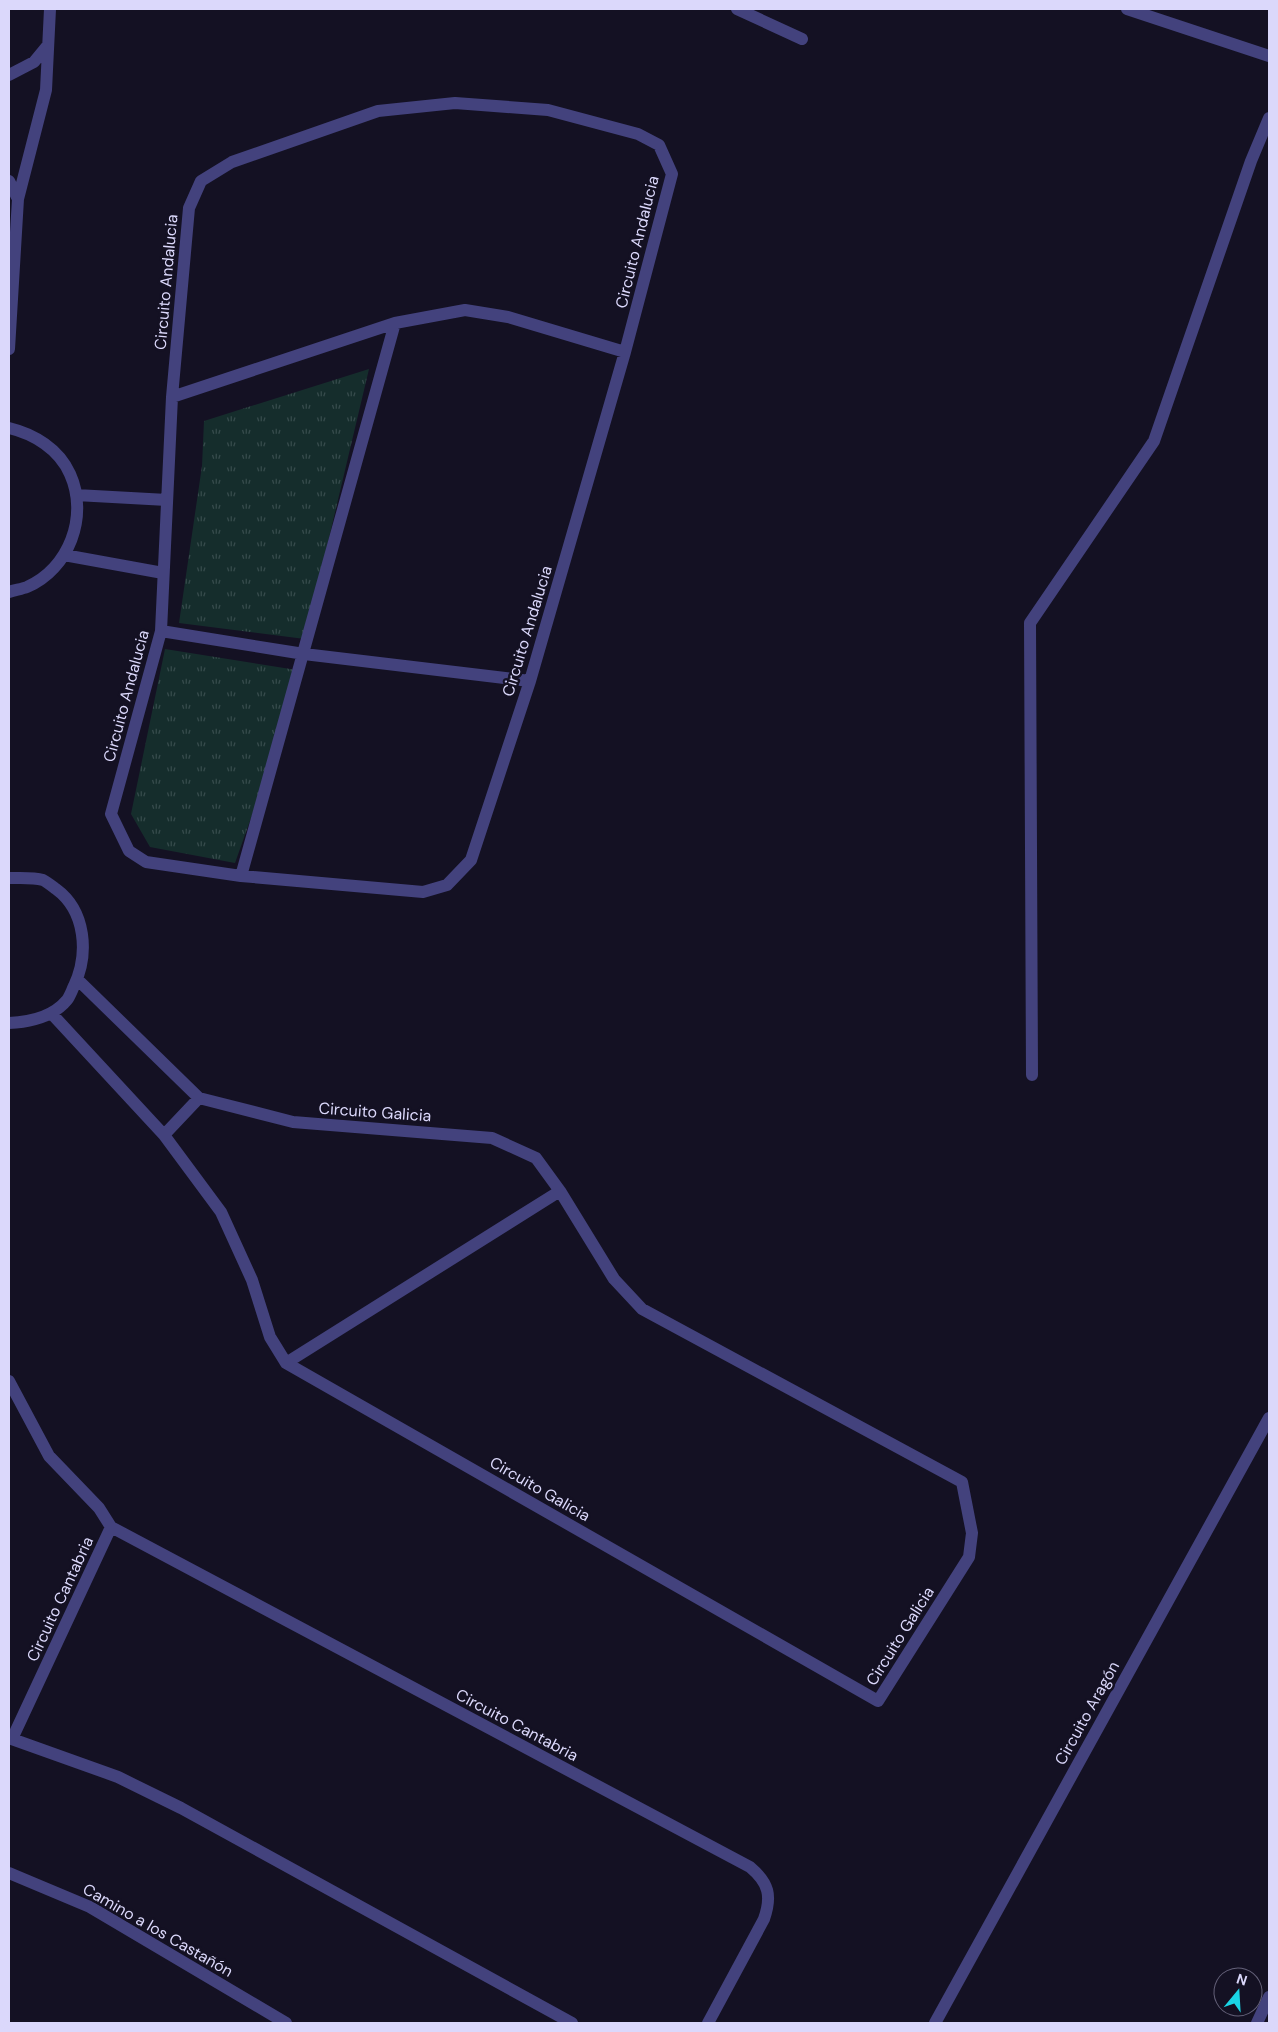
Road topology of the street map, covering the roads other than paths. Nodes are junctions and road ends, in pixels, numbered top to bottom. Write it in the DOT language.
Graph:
graph roads {
  1 [pos="50,9"];
  2 [pos="738,9"];
  3 [pos="1127,9"];
  4 [pos="802,39"];
  5 [pos="48,45"];
  6 [pos="1269,56"];
  7 [pos="9,75"];
  8 [pos="1269,118"];
  9 [pos="9,181"];
  10 [pos="18,199"];
  11 [pos="395,323"];
  12 [pos="9,349"];
  13 [pos="625,352"];
  14 [pos="172,396"];
  15 [pos="9,428"];
  16 [pos="76,495"];
  17 [pos="167,500"];
  18 [pos="64,556"];
  19 [pos="164,573"];
  20 [pos="9,592"];
  21 [pos="161,631"];
  22 [pos="304,654"];
  23 [pos="530,681"];
  24 [pos="241,876"];
  25 [pos="9,878"];
  26 [pos="77,979"];
  27 [pos="51,1014"];
  28 [pos="9,1023"];
  29 [pos="1032,1075"];
  30 [pos="199,1098"];
  31 [pos="164,1135"];
  32 [pos="560,1191"];
  33 [pos="286,1363"];
  34 [pos="9,1381"];
  35 [pos="1269,1418"];
  36 [pos="111,1527"];
  37 [pos="10,1739"];
  38 [pos="9,1873"];
  39 [pos="1269,1996"];
  40 [pos="286,2023"];
  41 [pos="572,2023"];
  42 [pos="708,2023"];
  43 [pos="935,2023"];
  44 [pos="1257,2023"];
  1 -- 5 [label="street"];
  2 -- 4 [label="street"];
  3 -- 6 [label="street"];
  5 -- 7 [label="street"];
  5 -- 10 [label="street"];
  8 -- 29 [label="street"];
  9 -- 10 [label="street"];
  10 -- 12 [label="street"];
  11 -- 13 [label="street"];
  11 -- 14 [label="street"];
  11 -- 22 [label="street"];
  13 -- 14 [label="street, Circuito Andalucia"];
  13 -- 23 [label="street, Circuito Andalucia"];
  14 -- 17 [label="street, Circuito Andalucia"];
  15 -- 16 [label="street"];
  16 -- 17 [label="street"];
  16 -- 18 [label="street"];
  17 -- 19 [label="street, Circuito Andalucia"];
  18 -- 19 [label="street"];
  18 -- 20 [label="street"];
  19 -- 21 [label="street, Circuito Andalucia"];
  21 -- 22 [label="street"];
  21 -- 24 [label="street, Circuito Andalucia"];
  22 -- 23 [label="street"];
  22 -- 24 [label="street"];
  23 -- 24 [label="street, Circuito Andalucia"];
  25 -- 26 [label="street"];
  26 -- 27 [label="street"];
  26 -- 30 [label="street"];
  27 -- 28 [label="street"];
  27 -- 31 [label="street, Circuito Galicia"];
  30 -- 31 [label="street"];
  30 -- 32 [label="street, Circuito Galicia"];
  31 -- 33 [label="street, Circuito Galicia"];
  32 -- 33 [label="street"];
  32 -- 33 [label="street, Circuito Galicia"];
  34 -- 36 [label="street, Circuito Cantabria"];
  35 -- 43 [label="street, Circuito Aragón"];
  36 -- 37 [label="street, Circuito Cantabria"];
  36 -- 42 [label="street, Circuito Cantabria"];
  37 -- 41 [label="street, Circuito Cantabria"];
  38 -- 40 [label="street, Camino a los Castañón"];
  39 -- 44 [label="street"];
}
